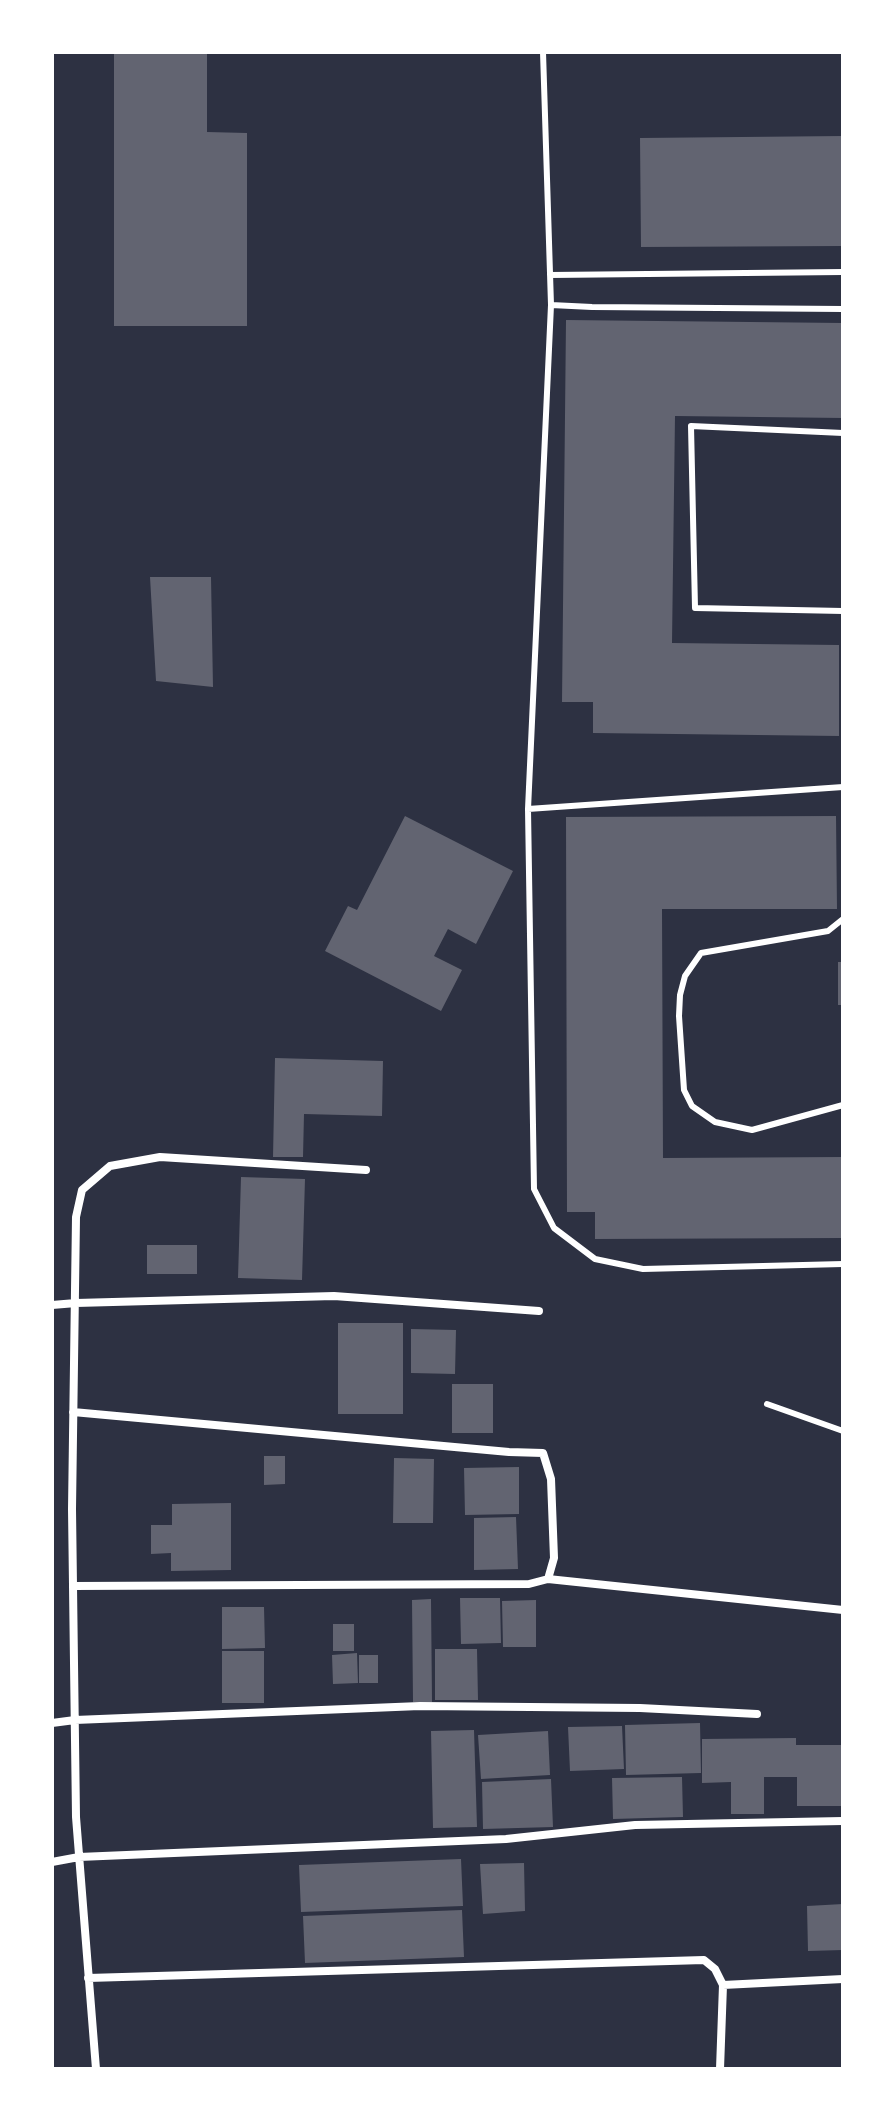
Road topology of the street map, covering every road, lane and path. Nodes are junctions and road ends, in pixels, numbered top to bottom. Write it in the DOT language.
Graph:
graph roads {
  1 [pos="543,52"];
  2 [pos="843,272"];
  3 [pos="550,275"];
  4 [pos="551,305"];
  5 [pos="843,309"];
  6 [pos="843,433"];
  7 [pos="843,611"];
  8 [pos="843,787"];
  9 [pos="528,809"];
  10 [pos="843,919"];
  11 [pos="843,1105"];
  12 [pos="366,1170"];
  13 [pos="843,1264"];
  14 [pos="76,1303"];
  15 [pos="52,1305"];
  16 [pos="539,1311"];
  17 [pos="767,1404"];
  18 [pos="73,1412"];
  19 [pos="843,1431"];
  20 [pos="548,1579"];
  21 [pos="73,1586"];
  22 [pos="843,1610"];
  23 [pos="757,1714"];
  24 [pos="75,1720"];
  25 [pos="52,1723"];
  26 [pos="843,1821"];
  27 [pos="79,1857"];
  28 [pos="52,1862"];
  29 [pos="88,1978"];
  30 [pos="843,1979"];
  31 [pos="723,1985"];
  32 [pos="96,2069"];
  33 [pos="720,2069"];
  1 -- 3 [label="lane"];
  2 -- 3 [label="lane"];
  3 -- 4 [label="lane"];
  4 -- 5 [label="lane"];
  4 -- 9 [label="lane"];
  6 -- 7 [label="lane"];
  8 -- 9 [label="lane"];
  9 -- 13 [label="lane"];
  10 -- 11 [label="lane"];
  12 -- 14 [label="street"];
  14 -- 15 [label="street"];
  14 -- 16 [label="street"];
  14 -- 18 [label="street"];
  17 -- 19 [label="lane"];
  18 -- 20 [label="street"];
  18 -- 21 [label="street"];
  20 -- 21 [label="street"];
  20 -- 22 [label="street"];
  21 -- 24 [label="street"];
  23 -- 24 [label="street"];
  24 -- 25 [label="street"];
  24 -- 27 [label="street"];
  26 -- 27 [label="street"];
  27 -- 28 [label="street"];
  27 -- 29 [label="street"];
  29 -- 31 [label="street"];
  29 -- 32 [label="street"];
  30 -- 31 [label="street"];
  31 -- 33 [label="street"];
}
